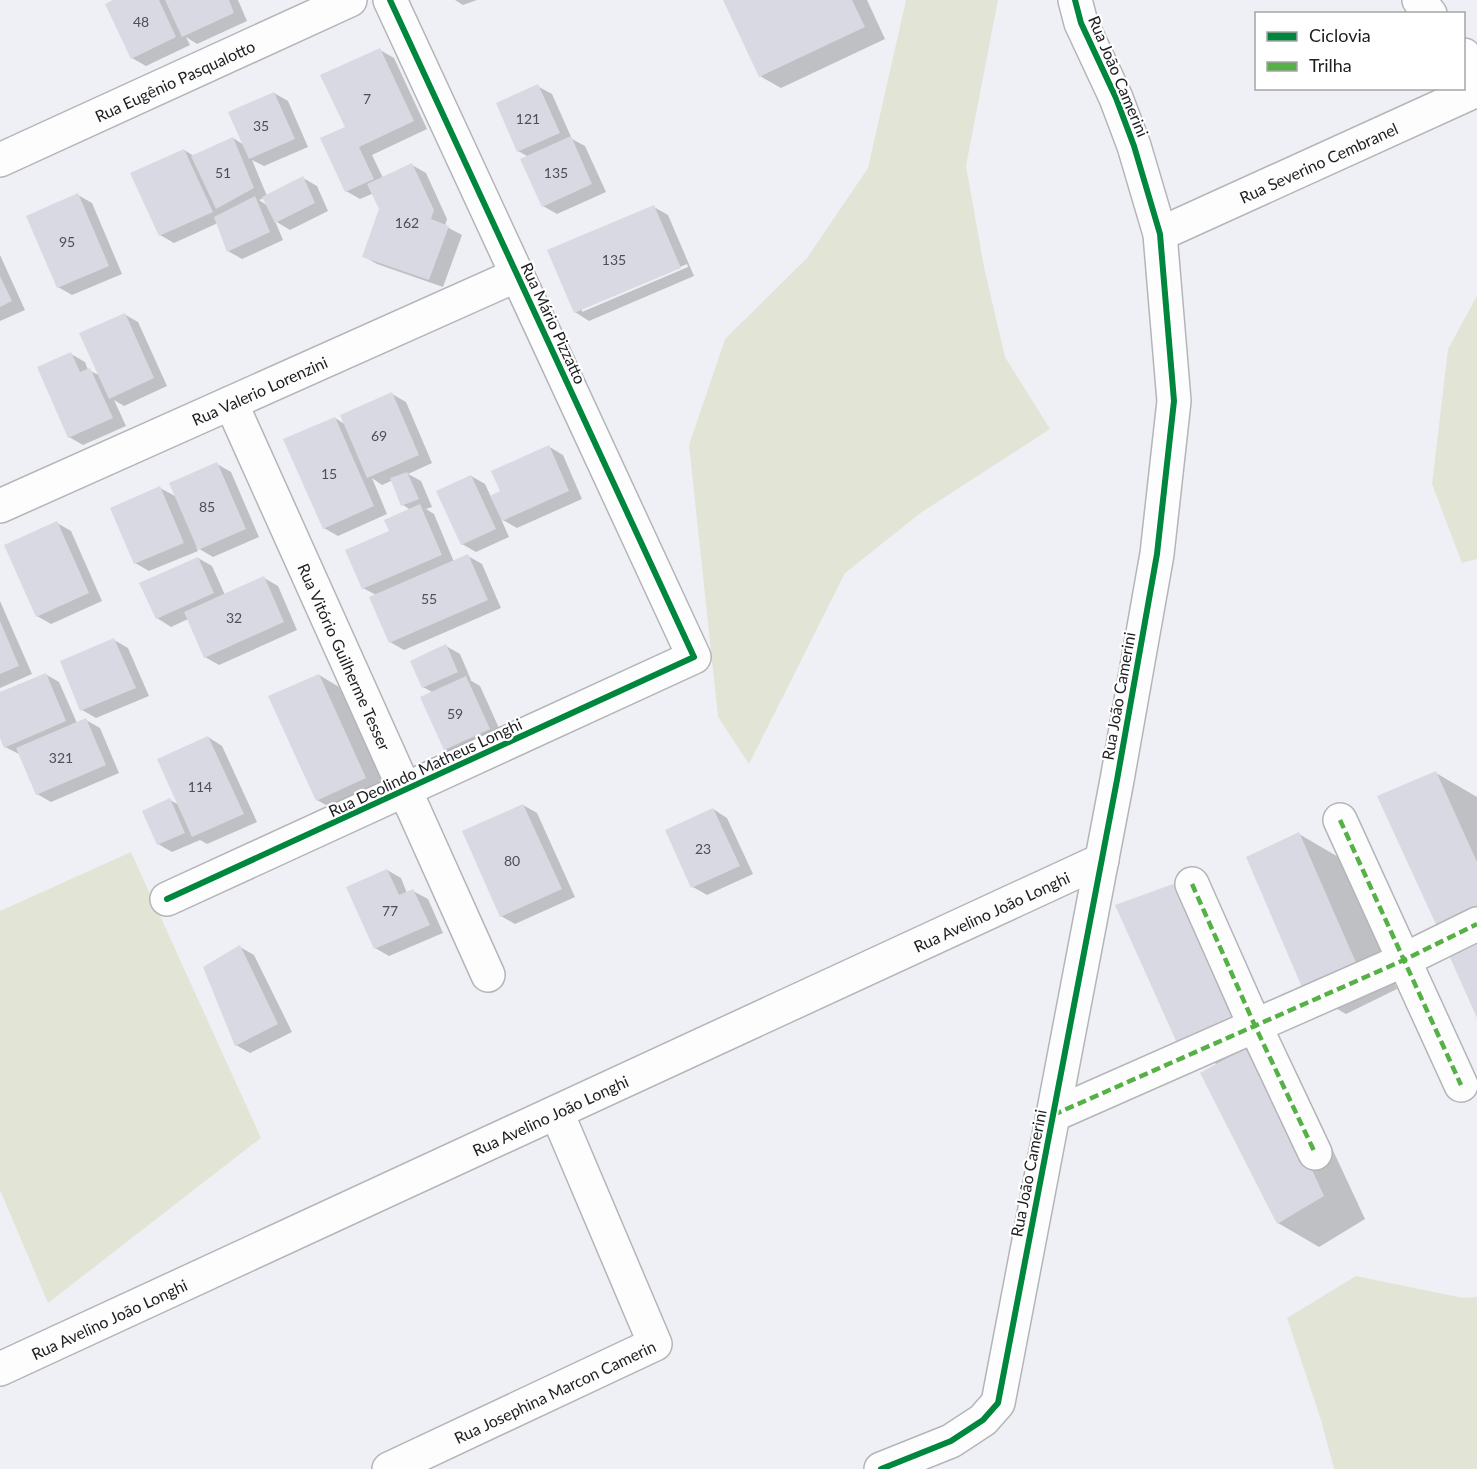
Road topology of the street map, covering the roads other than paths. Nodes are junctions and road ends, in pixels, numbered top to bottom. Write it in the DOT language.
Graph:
graph roads {
  1 [pos="350,0"];
  2 [pos="390,0"];
  3 [pos="1075,0"];
  4 [pos="1419,0"];
  5 [pos="1428,12"];
  6 [pos="1465,56"];
  7 [pos="1477,72"];
  8 [pos="1477,90"];
  9 [pos="0,160"];
  10 [pos="1160,234"];
  11 [pos="517,275"];
  12 [pos="231,402"];
  13 [pos="0,506"];
  14 [pos="694,657"];
  15 [pos="405,790"];
  16 [pos="1340,820"];
  17 [pos="1102,860"];
  18 [pos="1192,884"];
  19 [pos="167,899"];
  20 [pos="1477,924"];
  21 [pos="1404,960"];
  22 [pos="488,975"];
  23 [pos="1255,1026"];
  24 [pos="1461,1085"];
  25 [pos="557,1113"];
  26 [pos="1053,1115"];
  27 [pos="1316,1153"];
  28 [pos="0,1369"];
  29 [pos="389,1469"];
  30 [pos="881,1469"];
  1 -- 9 [label="street, Rua Eugênio Pasqualotto"];
  2 -- 11 [label="street, Rua Mário Pizzatto"];
  3 -- 10 [label="street, Rua João Camerini"];
  4 -- 5 [label="street"];
  6 -- 7 [label="street"];
  8 -- 10 [label="street, Rua Severino Cembranel"];
  10 -- 17 [label="street, Rua João Camerini"];
  11 -- 12 [label="street, Rua Valerio Lorenzini"];
  11 -- 14 [label="street, Rua Mário Pizzatto"];
  12 -- 13 [label="street, Rua Valerio Lorenzini"];
  12 -- 15 [label="street, Rua Vitório Guilherme Tesser"];
  14 -- 15 [label="street, Rua Deolindo Matheus Longhi"];
  15 -- 19 [label="street, Rua Deolindo Matheus Longhi"];
  15 -- 22 [label="street, Rua Vitório Guilherme Tesser"];
  16 -- 21 [label="street"];
  17 -- 25 [label="street, Rua Avelino João Longhi"];
  17 -- 26 [label="street, Rua João Camerini"];
  18 -- 23 [label="street"];
  20 -- 21 [label="street"];
  21 -- 23 [label="street"];
  21 -- 24 [label="street"];
  23 -- 26 [label="street"];
  23 -- 27 [label="street"];
  25 -- 28 [label="street, Rua Avelino João Longhi"];
  25 -- 29 [label="street, Rua Josephina Marcon Camerin"];
  26 -- 30 [label="street, Rua João Camerini"];
}
